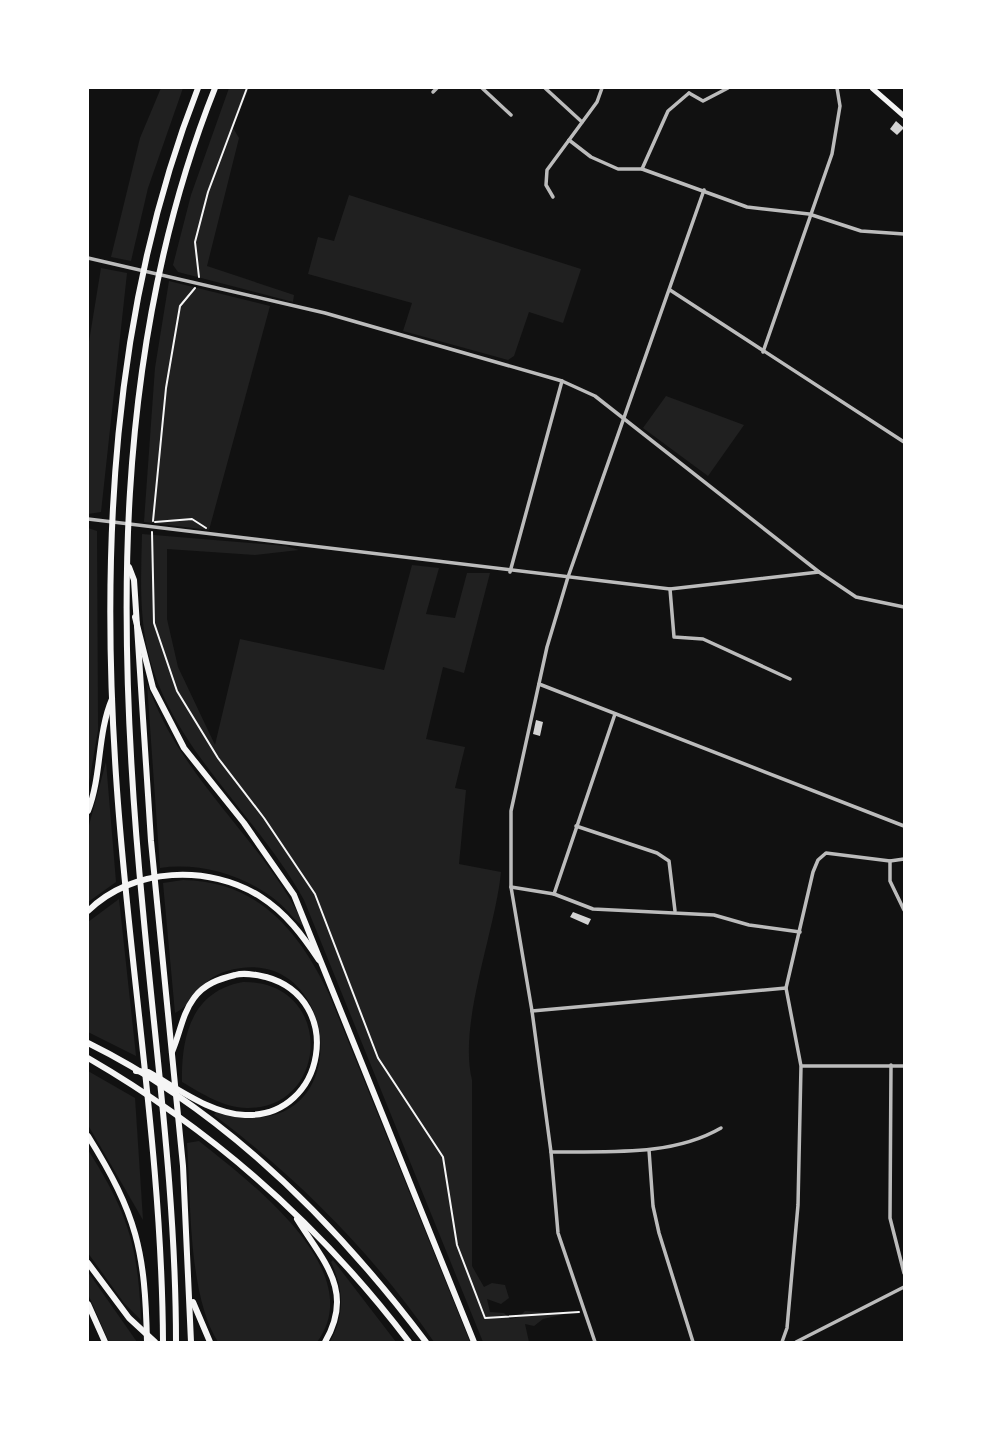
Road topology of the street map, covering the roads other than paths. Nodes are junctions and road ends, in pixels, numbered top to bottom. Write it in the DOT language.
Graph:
graph roads {
  1 [pos="198,88"];
  2 [pos="215,88"];
  3 [pos="438,88"];
  4 [pos="482,88"];
  5 [pos="545,88"];
  6 [pos="600,88"];
  7 [pos="728,88"];
  8 [pos="836,88"];
  9 [pos="872,88"];
  10 [pos="690,90"];
  11 [pos="433,92"];
  12 [pos="511,115"];
  13 [pos="905,116"];
  14 [pos="582,122"];
  15 [pos="569,140"];
  16 [pos="642,169"];
  17 [pos="704,190"];
  18 [pos="553,197"];
  19 [pos="809,214"];
  20 [pos="905,234"];
  21 [pos="88,258"];
  22 [pos="670,290"];
  23 [pos="764,352"];
  24 [pos="562,381"];
  25 [pos="623,418"];
  26 [pos="905,442"];
  27 [pos="88,519"];
  28 [pos="127,561"];
  29 [pos="510,572"];
  30 [pos="819,572"];
  31 [pos="568,577"];
  32 [pos="670,589"];
  33 [pos="905,607"];
  34 [pos="135,617"];
  35 [pos="790,679"];
  36 [pos="539,684"];
  37 [pos="112,697"];
  38 [pos="616,713"];
  39 [pos="88,811"];
  40 [pos="905,825"];
  41 [pos="576,826"];
  42 [pos="905,859"];
  43 [pos="890,861"];
  44 [pos="511,887"];
  45 [pos="554,894"];
  46 [pos="90,909"];
  47 [pos="905,910"];
  48 [pos="675,911"];
  49 [pos="800,932"];
  50 [pos="327,973"];
  51 [pos="786,988"];
  52 [pos="532,1012"];
  53 [pos="88,1043"];
  54 [pos="171,1054"];
  55 [pos="88,1058"];
  56 [pos="891,1065"];
  57 [pos="802,1066"];
  58 [pos="905,1066"];
  59 [pos="136,1071"];
  60 [pos="721,1128"];
  61 [pos="88,1136"];
  62 [pos="649,1150"];
  63 [pos="551,1153"];
  64 [pos="294,1214"];
  65 [pos="88,1263"];
  66 [pos="905,1273"];
  67 [pos="905,1287"];
  68 [pos="191,1294"];
  69 [pos="88,1304"];
  70 [pos="105,1342"];
  71 [pos="148,1342"];
  72 [pos="155,1342"];
  73 [pos="163,1342"];
  74 [pos="176,1342"];
  75 [pos="191,1342"];
  76 [pos="210,1342"];
  77 [pos="325,1342"];
  78 [pos="409,1342"];
  79 [pos="426,1342"];
  80 [pos="474,1342"];
  81 [pos="595,1342"];
  82 [pos="694,1342"];
  83 [pos="782,1342"];
  84 [pos="796,1342"];
  1 -- 37 [label="highway"];
  2 -- 28 [label="highway"];
  3 -- 11 [label="street"];
  4 -- 12 [label="street"];
  5 -- 14 [label="street"];
  6 -- 14 [label="street"];
  7 -- 10 [label="street"];
  8 -- 19 [label="street"];
  9 -- 13 [label="main road"];
  10 -- 16 [label="street"];
  14 -- 15 [label="street"];
  15 -- 16 [label="street"];
  15 -- 18 [label="street"];
  16 -- 17 [label="street"];
  17 -- 19 [label="street"];
  17 -- 22 [label="street"];
  19 -- 20 [label="street"];
  19 -- 23 [label="street"];
  21 -- 24 [label="street"];
  22 -- 23 [label="street"];
  22 -- 25 [label="street"];
  23 -- 26 [label="street"];
  24 -- 25 [label="street"];
  24 -- 29 [label="street"];
  25 -- 30 [label="street"];
  25 -- 31 [label="street"];
  27 -- 29 [label="street"];
  28 -- 34 [label="highway"];
  28 -- 74 [label="highway"];
  29 -- 31 [label="street"];
  30 -- 32 [label="street"];
  30 -- 33 [label="street"];
  31 -- 32 [label="street"];
  31 -- 36 [label="street"];
  32 -- 35 [label="street"];
  34 -- 50 [label="highway"];
  34 -- 54 [label="highway"];
  36 -- 38 [label="street"];
  36 -- 44 [label="street"];
  37 -- 39 [label="highway"];
  37 -- 73 [label="highway"];
  38 -- 40 [label="street"];
  38 -- 41 [label="street"];
  41 -- 45 [label="street"];
  41 -- 48 [label="street"];
  42 -- 43 [label="street"];
  43 -- 47 [label="street"];
  43 -- 49 [label="street"];
  44 -- 45 [label="street"];
  44 -- 52 [label="street"];
  45 -- 48 [label="street"];
  46 -- 50 [label="highway"];
  48 -- 49 [label="street"];
  49 -- 51 [label="street"];
  50 -- 80 [label="highway"];
  51 -- 52 [label="street"];
  51 -- 57 [label="street"];
  52 -- 63 [label="street"];
  53 -- 59 [label="highway"];
  54 -- 59 [label="highway"];
  54 -- 68 [label="highway"];
  55 -- 64 [label="highway"];
  56 -- 57 [label="street"];
  56 -- 58 [label="street"];
  56 -- 66 [label="street"];
  57 -- 83 [label="street"];
  59 -- 79 [label="highway"];
  60 -- 62 [label="street"];
  61 -- 71 [label="highway"];
  62 -- 63 [label="street"];
  62 -- 82 [label="street"];
  63 -- 81 [label="street"];
  64 -- 77 [label="highway"];
  64 -- 78 [label="highway"];
  65 -- 72 [label="highway"];
  67 -- 84 [label="street"];
  68 -- 75 [label="highway"];
  68 -- 76 [label="highway"];
  69 -- 70 [label="highway"];
}
